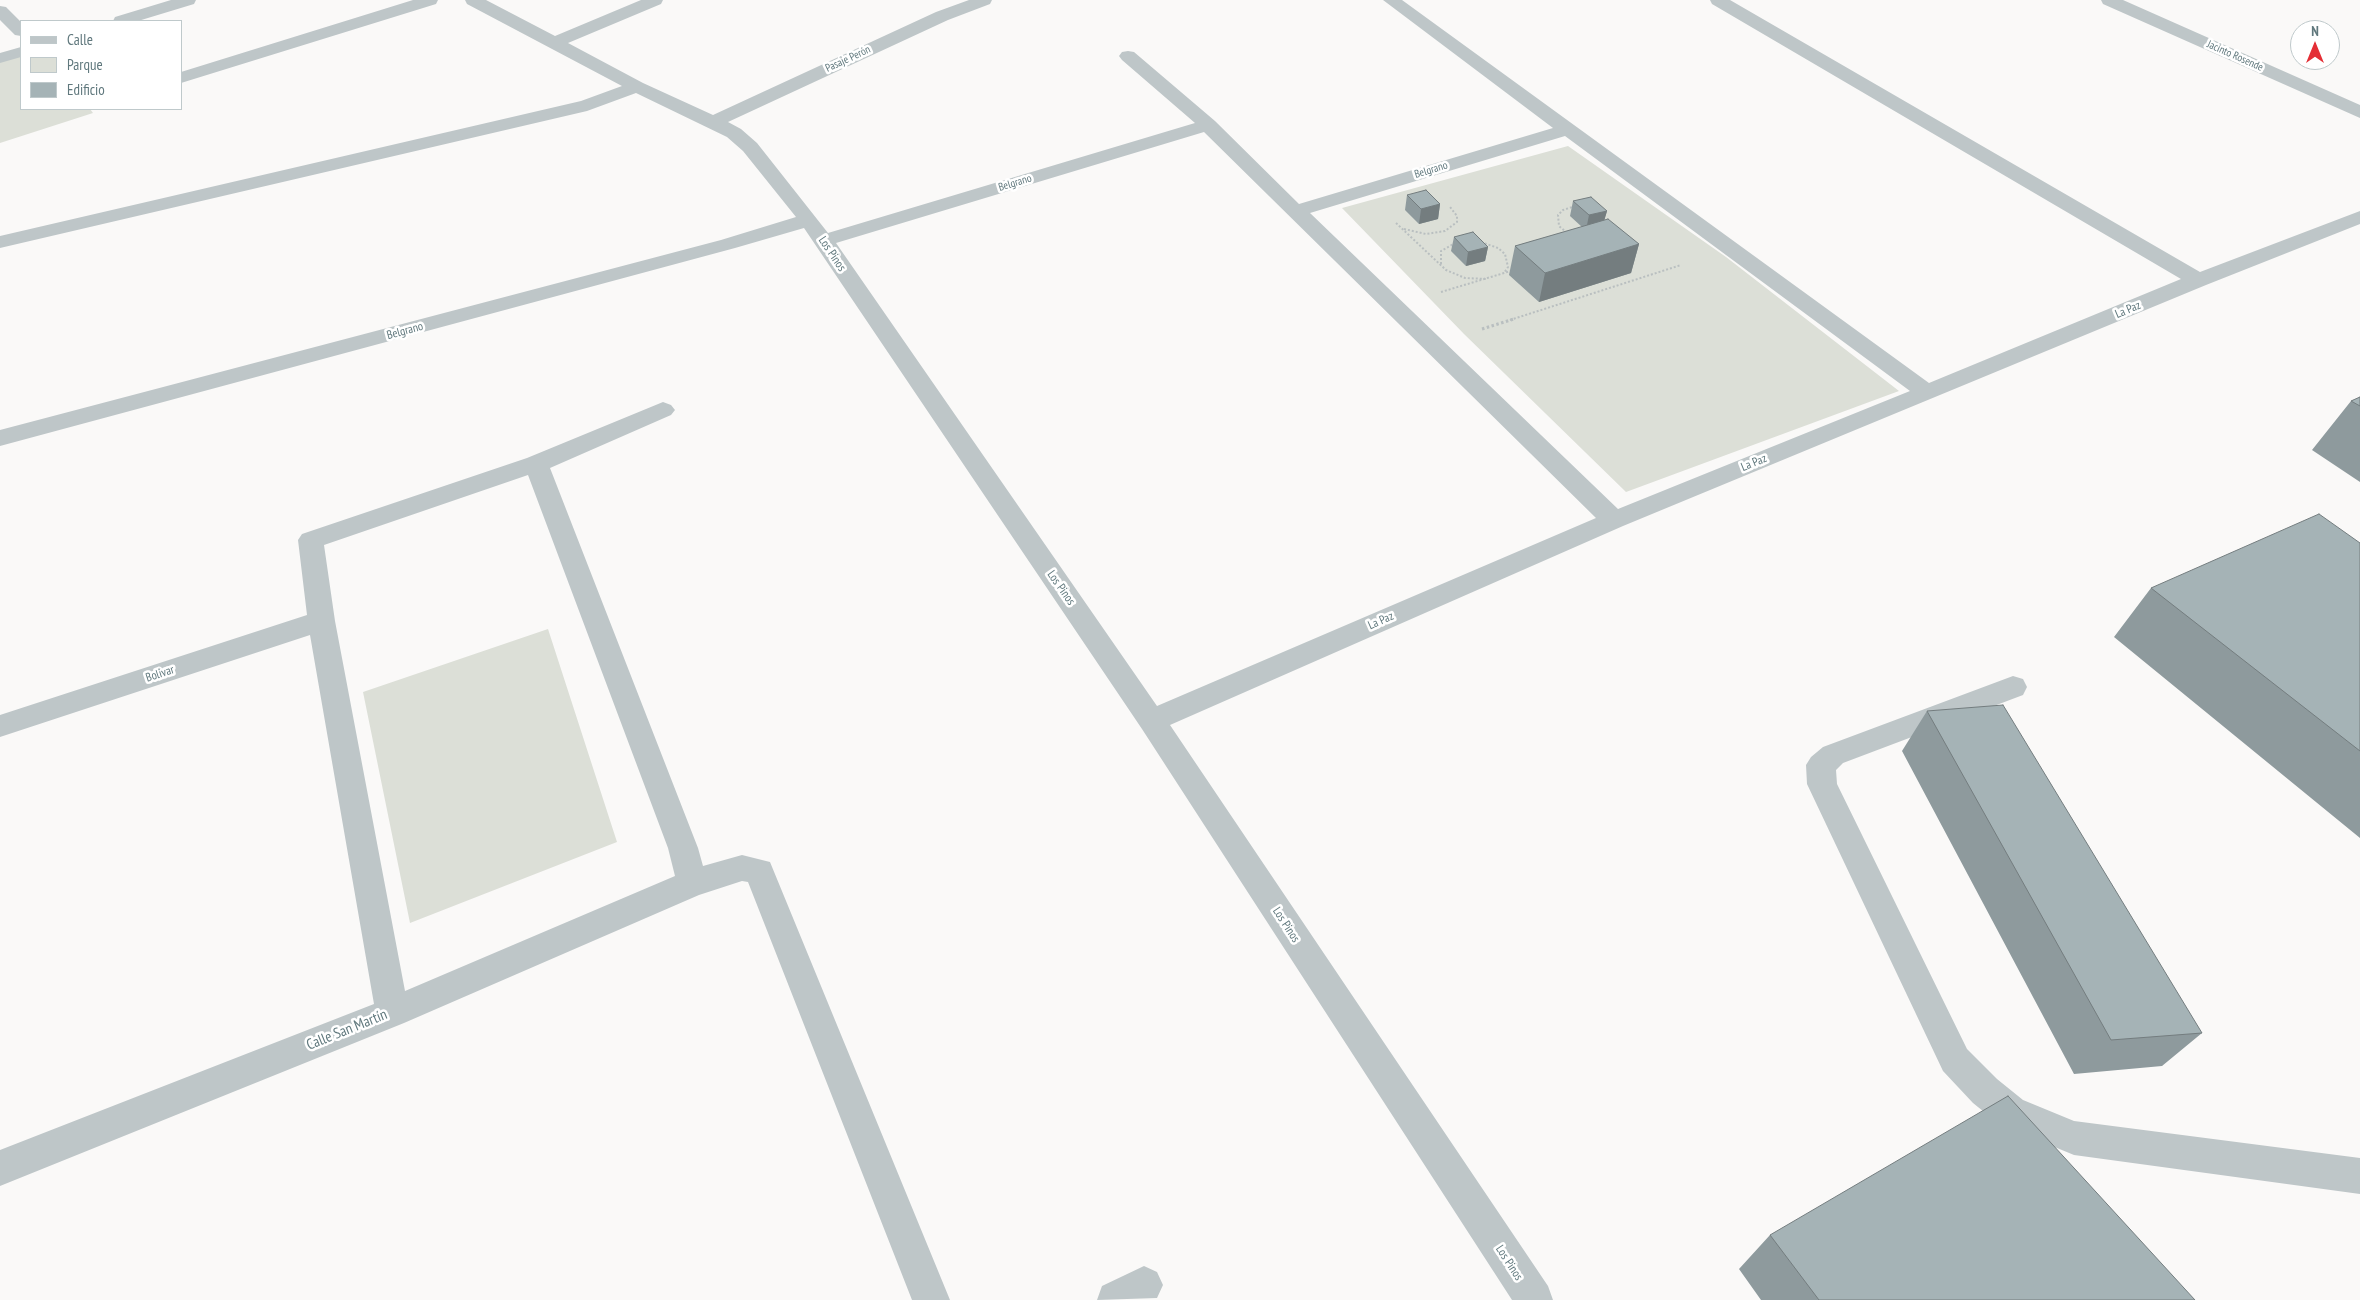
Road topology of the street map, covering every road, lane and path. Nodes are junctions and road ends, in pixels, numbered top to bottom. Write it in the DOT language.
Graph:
graph roads {
  1 [pos="188,0"];
  2 [pos="430,0"];
  3 [pos="473,0"];
  4 [pos="655,0"];
  5 [pos="984,0"];
  6 [pos="1391,0"];
  7 [pos="1718,0"];
  8 [pos="2109,0"];
  9 [pos="0,11"];
  10 [pos="124,20"];
  11 [pos="20,30"];
  12 [pos="556,42"];
  13 [pos="20,52"];
  14 [pos="1128,56"];
  15 [pos="0,58"];
  16 [pos="182,78"];
  17 [pos="637,87"];
  18 [pos="2360,112"];
  19 [pos="713,122"];
  20 [pos="1208,125"];
  21 [pos="1566,130"];
  22 [pos="1581,204"];
  23 [pos="1448,205"];
  24 [pos="1296,211"];
  25 [pos="2360,217"];
  26 [pos="1393,219"];
  27 [pos="1398,225"];
  28 [pos="816,230"];
  29 [pos="1574,237"];
  30 [pos="1477,241"];
  31 [pos="0,242"];
  32 [pos="1460,242"];
  33 [pos="1732,250"];
  34 [pos="1446,270"];
  35 [pos="1517,270"];
  36 [pos="1499,275"];
  37 [pos="1487,279"];
  38 [pos="2198,280"];
  39 [pos="1392,305"];
  40 [pos="1432,345"];
  41 [pos="1928,393"];
  42 [pos="663,410"];
  43 [pos="0,438"];
  44 [pos="536,464"];
  45 [pos="1614,520"];
  46 [pos="321,621"];
  47 [pos="2013,687"];
  48 [pos="1152,721"];
  49 [pos="0,726"];
  50 [pos="692,883"];
  51 [pos="392,1012"];
  52 [pos="0,1168"];
  53 [pos="2360,1176"];
  54 [pos="931,1300"];
  55 [pos="1534,1300"];
  1 -- 10 [label="street"];
  2 -- 16 [label="street"];
  3 -- 12 [label="street, Los Pinos"];
  4 -- 12 [label="street"];
  5 -- 19 [label="street, Pasaje Perón"];
  6 -- 21 [label="street"];
  7 -- 38 [label="street"];
  8 -- 18 [label="street, Jacinto Rosende"];
  9 -- 11 [label="street"];
  12 -- 17 [label="street, Los Pinos"];
  13 -- 15 [label="street"];
  14 -- 20 [label="street"];
  17 -- 19 [label="street, Los Pinos"];
  17 -- 31 [label="street"];
  19 -- 28 [label="street, Los Pinos"];
  20 -- 24 [label="street"];
  20 -- 28 [label="street, Belgrano"];
  21 -- 24 [label="street, Belgrano"];
  21 -- 33 [label="street"];
  22 -- 29 [label="path"];
  23 -- 27 [label="path"];
  24 -- 39 [label="street"];
  25 -- 38 [label="street, La Paz"];
  26 -- 27 [label="path"];
  27 -- 34 [label="path"];
  28 -- 43 [label="street, Belgrano"];
  28 -- 48 [label="street, Los Pinos"];
  30 -- 36 [label="path"];
  32 -- 34 [label="path"];
  33 -- 40 [label="path"];
  33 -- 41 [label="street"];
  34 -- 37 [label="path"];
  35 -- 36 [label="path"];
  36 -- 37 [label="path"];
  37 -- 39 [label="path"];
  38 -- 41 [label="street, La Paz"];
  39 -- 40 [label="street"];
  40 -- 45 [label="street"];
  41 -- 45 [label="street, La Paz"];
  42 -- 44 [label="street"];
  44 -- 46 [label="street"];
  44 -- 50 [label="street"];
  45 -- 48 [label="street, La Paz"];
  46 -- 49 [label="street, Bolivar"];
  46 -- 51 [label="street"];
  47 -- 53 [label="street"];
  48 -- 55 [label="street, Los Pinos"];
  50 -- 51 [label="street, Calle San Martín"];
  50 -- 54 [label="street, Calle San Martín"];
  51 -- 52 [label="street, Calle San Martín"];
}
